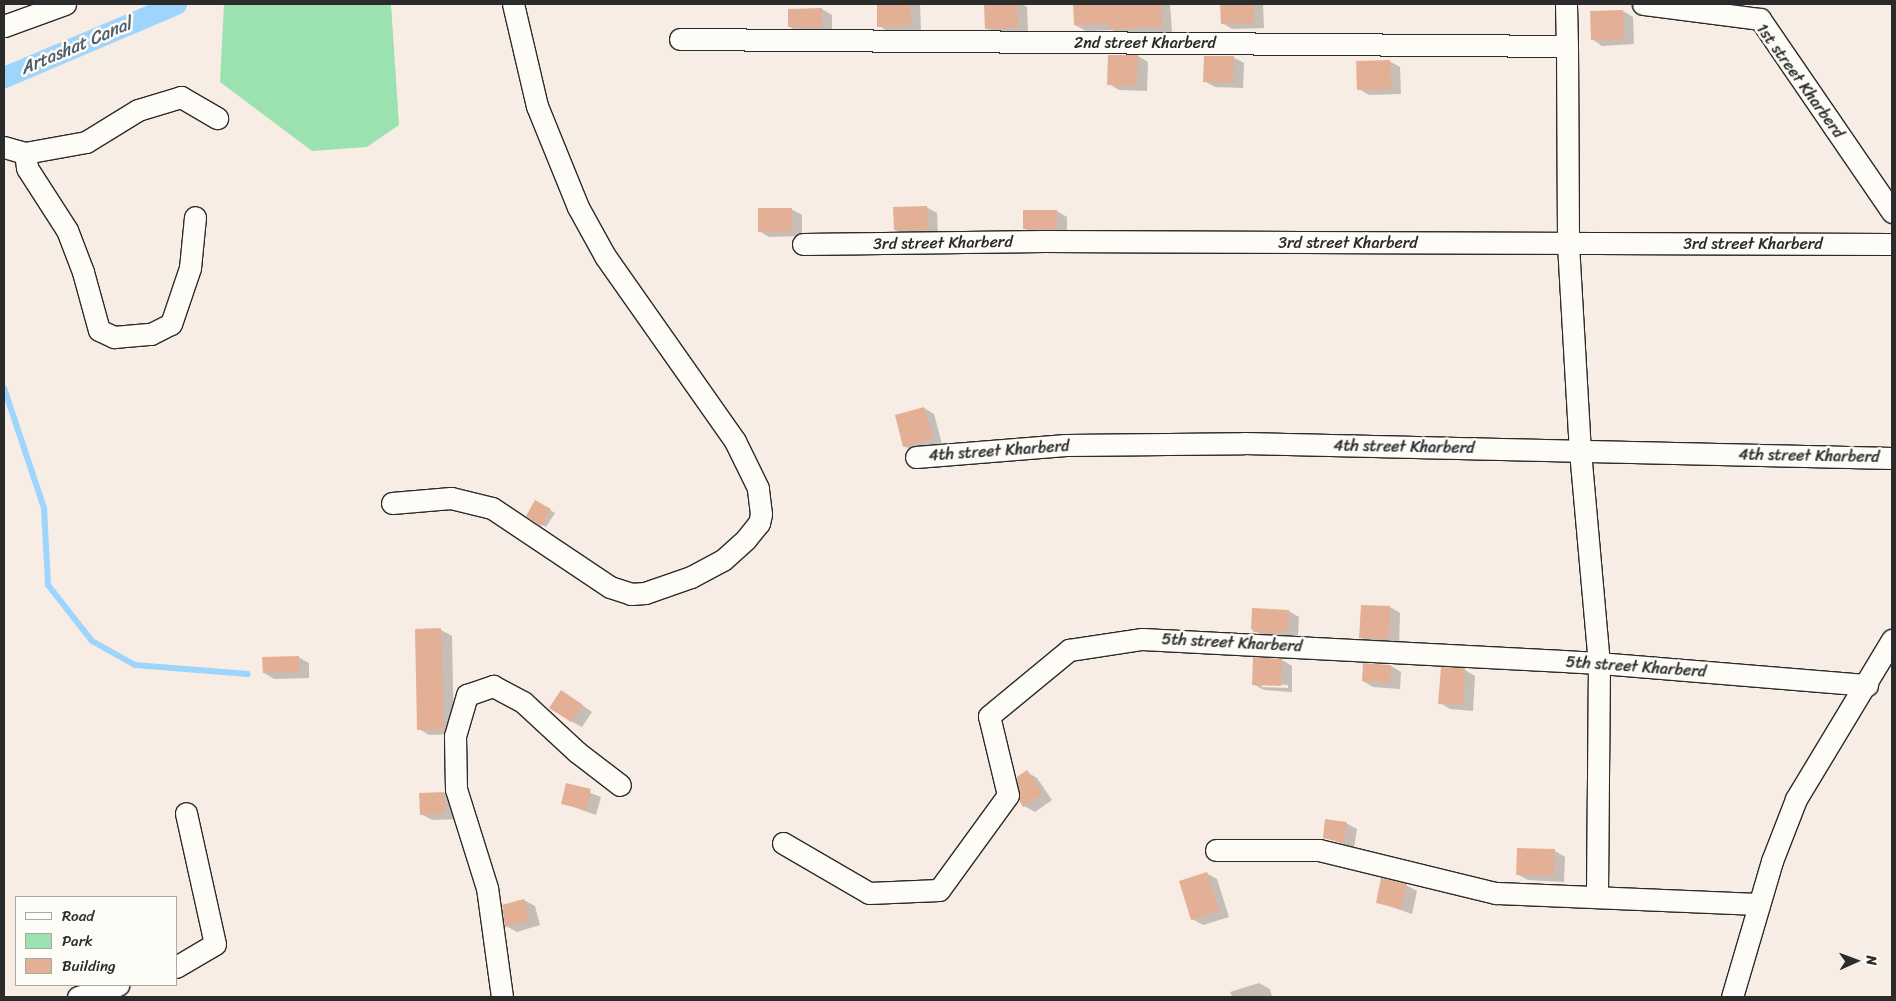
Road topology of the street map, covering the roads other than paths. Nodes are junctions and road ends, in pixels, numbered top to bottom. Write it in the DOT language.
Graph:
graph roads {
  1 [pos="65,4"];
  2 [pos="512,4"];
  3 [pos="1566,4"];
  4 [pos="1643,4"];
  5 [pos="4,26"];
  6 [pos="680,39"];
  7 [pos="1567,46"];
  8 [pos="217,118"];
  9 [pos="4,147"];
  10 [pos="25,153"];
  11 [pos="1892,212"];
  12 [pos="195,217"];
  13 [pos="803,244"];
  14 [pos="1568,244"];
  15 [pos="1892,244"];
  16 [pos="1580,451"];
  17 [pos="916,457"];
  18 [pos="1892,458"];
  19 [pos="392,504"];
  20 [pos="1892,640"];
  21 [pos="1599,663"];
  22 [pos="1867,685"];
  23 [pos="620,785"];
  24 [pos="186,812"];
  25 [pos="783,843"];
  26 [pos="1216,850"];
  27 [pos="1597,897"];
  28 [pos="1759,904"];
  29 [pos="178,966"];
  30 [pos="115,986"];
  31 [pos="78,997"];
  32 [pos="502,997"];
  33 [pos="1732,997"];
  1 -- 5 [label="street"];
  2 -- 19 [label="street"];
  3 -- 7 [label="street"];
  4 -- 11 [label="street, 1st street Kharberd"];
  6 -- 7 [label="street, 2nd street Kharberd"];
  7 -- 14 [label="street"];
  8 -- 10 [label="street"];
  9 -- 10 [label="street"];
  10 -- 12 [label="street"];
  13 -- 14 [label="street, 3rd street Kharberd"];
  14 -- 15 [label="street, 3rd street Kharberd"];
  14 -- 16 [label="street"];
  16 -- 17 [label="street, 4th street Kharberd"];
  16 -- 18 [label="street, 4th street Kharberd"];
  16 -- 21 [label="street"];
  20 -- 22 [label="street"];
  21 -- 22 [label="street, 5th street Kharberd"];
  21 -- 25 [label="street, 5th street Kharberd"];
  21 -- 27 [label="street"];
  22 -- 28 [label="street"];
  23 -- 32 [label="street"];
  24 -- 29 [label="street"];
  26 -- 27 [label="street"];
  27 -- 28 [label="street"];
  28 -- 33 [label="street"];
  30 -- 31 [label="street"];
}
